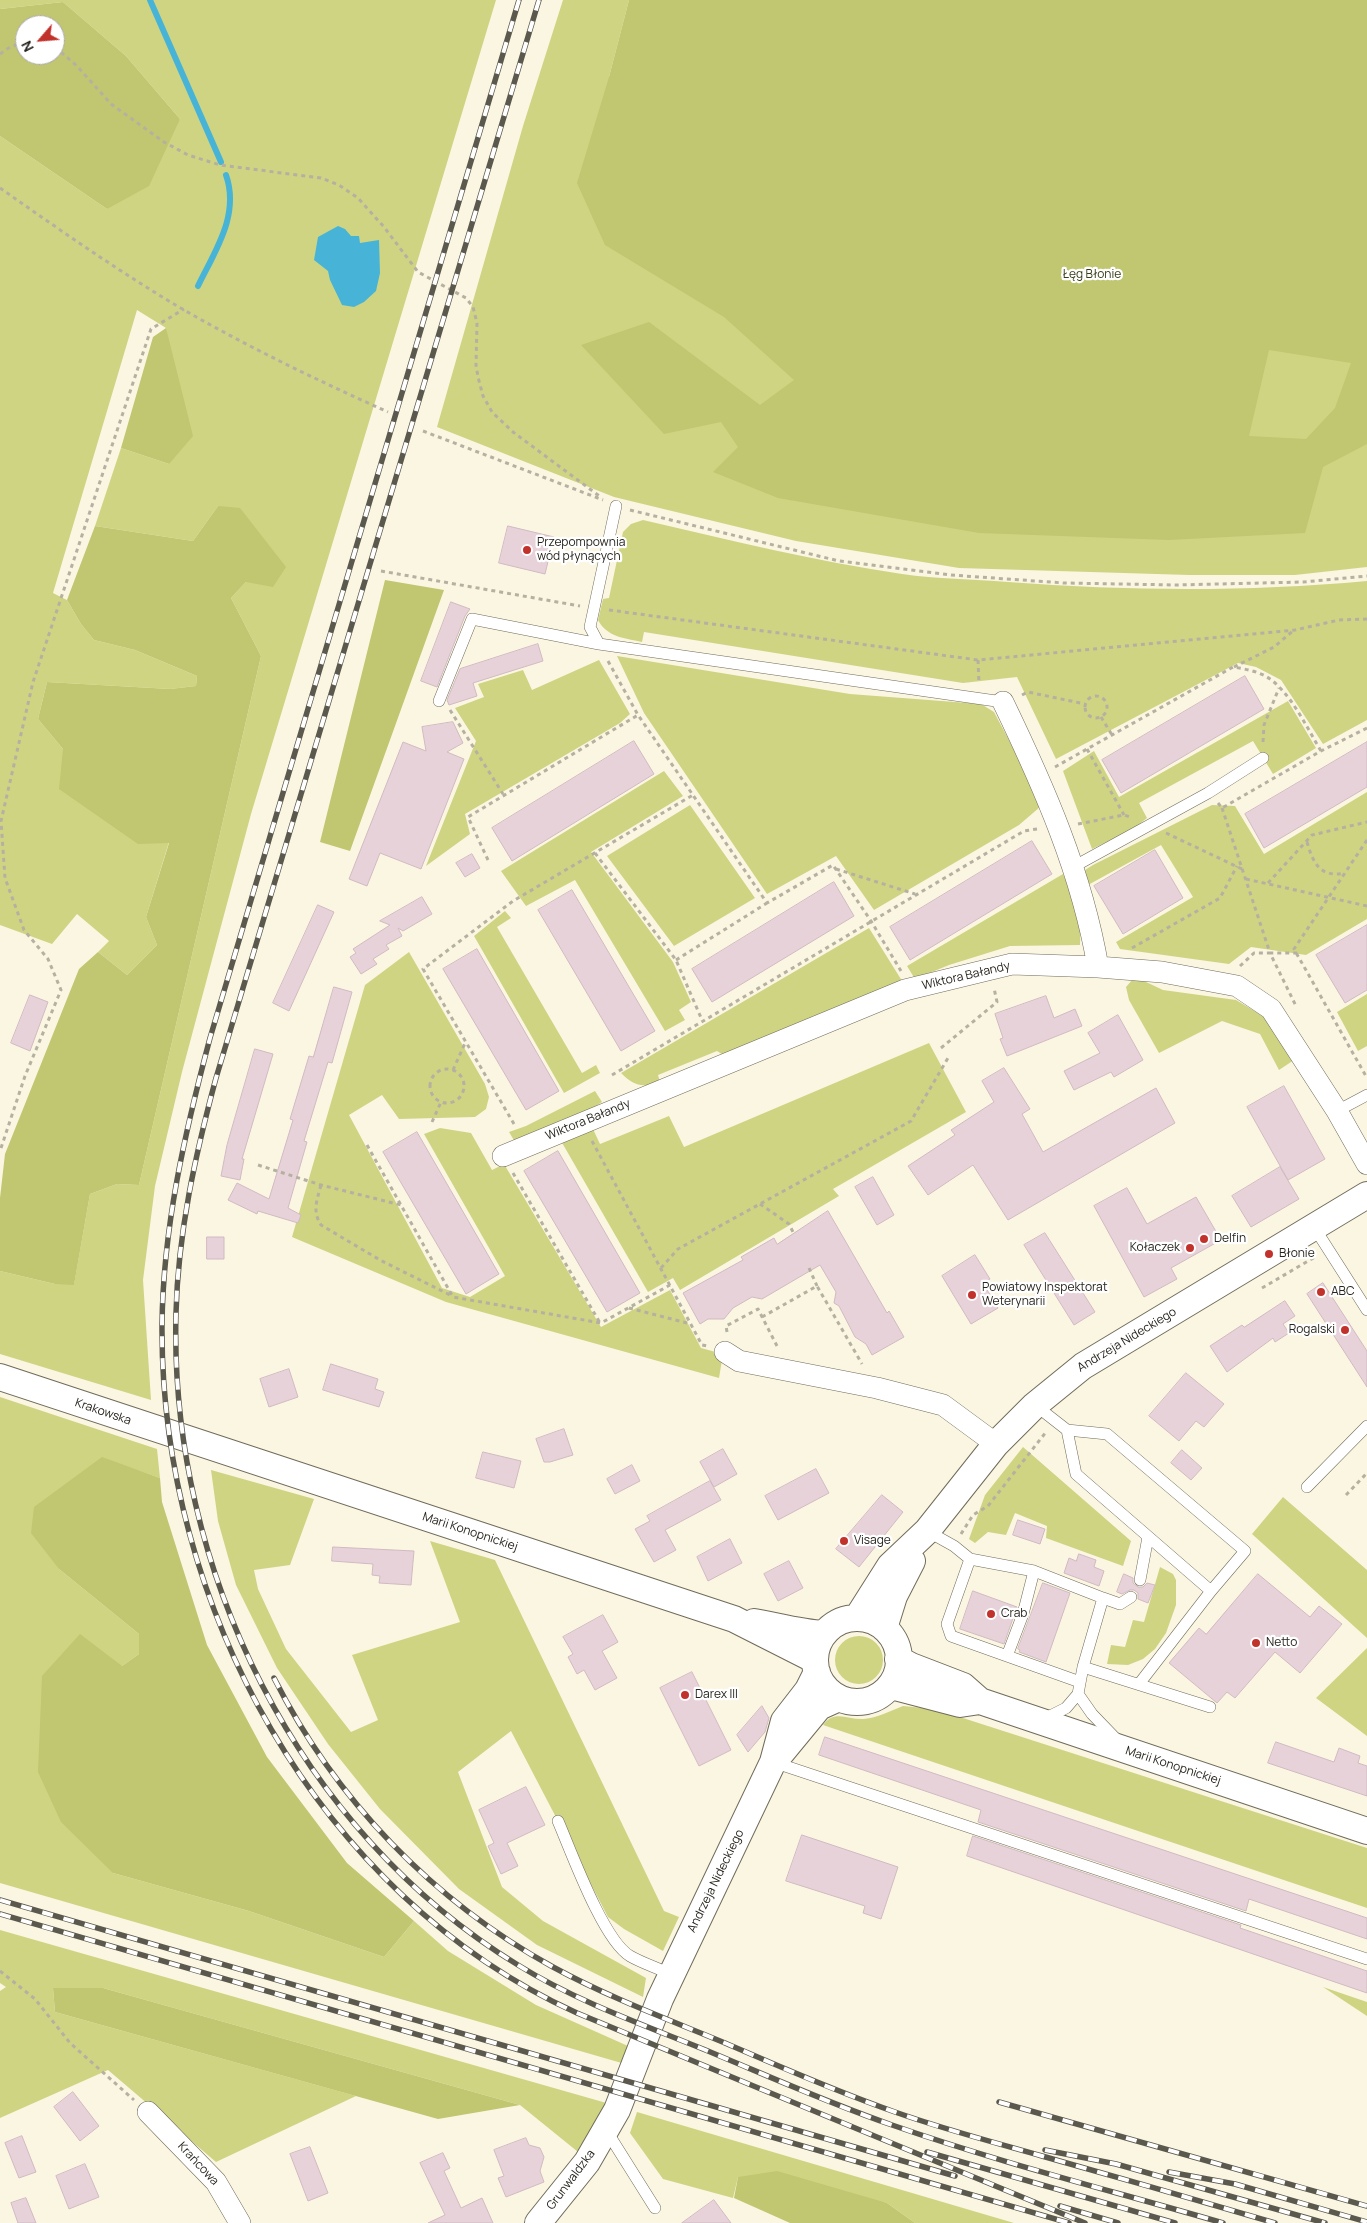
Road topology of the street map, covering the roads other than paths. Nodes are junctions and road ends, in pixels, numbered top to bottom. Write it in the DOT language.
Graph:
graph roads {
  1 [pos="611,503"];
  2 [pos="599,644"];
  3 [pos="440,698"];
  4 [pos="1003,702"];
  5 [pos="1263,758"];
  6 [pos="1073,868"];
  7 [pos="1098,967"];
  8 [pos="1367,1095"];
  9 [pos="1336,1111"];
  10 [pos="503,1156"];
  11 [pos="1367,1164"];
  12 [pos="1367,1195"];
  13 [pos="1321,1238"];
  14 [pos="1367,1310"];
  15 [pos="725,1352"];
  16 [pos="0,1377"];
  17 [pos="1035,1405"];
  18 [pos="1367,1426"];
  19 [pos="1067,1430"];
  20 [pos="996,1444"];
  21 [pos="206,1445"];
  22 [pos="1307,1487"];
  23 [pos="927,1531"];
  24 [pos="1148,1537"];
  25 [pos="970,1559"];
  26 [pos="1034,1571"];
  27 [pos="1140,1580"];
  28 [pos="1211,1592"];
  29 [pos="1131,1597"];
  30 [pos="1103,1598"];
  31 [pos="857,1618"];
  32 [pos="734,1619"];
  33 [pos="884,1628"];
  34 [pos="824,1634"];
  35 [pos="1007,1656"];
  36 [pos="898,1659"];
  37 [pos="816,1666"];
  38 [pos="1083,1667"];
  39 [pos="1080,1682"];
  40 [pos="1139,1684"];
  41 [pos="891,1686"];
  42 [pos="1078,1694"];
  43 [pos="839,1698"];
  44 [pos="980,1700"];
  45 [pos="1210,1707"];
  46 [pos="1037,1720"];
  47 [pos="1126,1750"];
  48 [pos="773,1762"];
  49 [pos="558,1821"];
  50 [pos="1367,1831"];
  51 [pos="1367,1960"];
  52 [pos="672,1975"];
  53 [pos="660,1999"];
  54 [pos="148,2112"];
  55 [pos="612,2120"];
  56 [pos="655,2208"];
  57 [pos="240,2223"];
  58 [pos="538,2223"];
  1 -- 2 [label="lane"];
  2 -- 3 [label="lane"];
  2 -- 4 [label="lane"];
  4 -- 6 [label="street"];
  5 -- 6 [label="lane"];
  6 -- 7 [label="street"];
  7 -- 9 [label="street, Wiktora Bałandy"];
  7 -- 10 [label="street, Wiktora Bałandy"];
  8 -- 9 [label="lane"];
  9 -- 11 [label="street, Wiktora Bałandy"];
  12 -- 13 [label="street, Andrzeja Nideckiego"];
  13 -- 14 [label="lane"];
  13 -- 17 [label="street, Andrzeja Nideckiego"];
  15 -- 20 [label="street"];
  16 -- 21 [label="street, Krakowska"];
  17 -- 19 [label="lane"];
  17 -- 20 [label="street, Andrzeja Nideckiego"];
  18 -- 22 [label="lane"];
  19 -- 24 [label="lane"];
  19 -- 28 [label="lane"];
  20 -- 23 [label="street, Andrzeja Nideckiego"];
  21 -- 32 [label="street, Marii Konopnickiej"];
  23 -- 25 [label="lane"];
  23 -- 31 [label="street, Andrzeja Nideckiego"];
  23 -- 33 [label="street, Andrzeja Nideckiego"];
  24 -- 27 [label="lane"];
  24 -- 28 [label="lane"];
  25 -- 26 [label="lane"];
  25 -- 35 [label="lane"];
  26 -- 30 [label="lane"];
  26 -- 35 [label="lane"];
  28 -- 40 [label="lane"];
  29 -- 30 [label="lane"];
  30 -- 38 [label="lane"];
  31 -- 33 [label="street"];
  31 -- 34 [label="street"];
  32 -- 34 [label="street, Marii Konopnickiej"];
  32 -- 37 [label="street, Marii Konopnickiej"];
  33 -- 36 [label="street"];
  34 -- 37 [label="street"];
  35 -- 39 [label="lane"];
  36 -- 41 [label="street"];
  36 -- 44 [label="street, Marii Konopnickiej"];
  37 -- 43 [label="street"];
  37 -- 48 [label="street, Andrzeja Nideckiego"];
  38 -- 39 [label="lane"];
  38 -- 40 [label="lane"];
  39 -- 42 [label="lane"];
  40 -- 45 [label="lane"];
  41 -- 43 [label="street"];
  41 -- 44 [label="street, Marii Konopnickiej"];
  42 -- 46 [label="lane"];
  42 -- 47 [label="lane"];
  43 -- 48 [label="street, Andrzeja Nideckiego"];
  44 -- 46 [label="street, Marii Konopnickiej"];
  46 -- 47 [label="street, Marii Konopnickiej"];
  47 -- 50 [label="street, Marii Konopnickiej"];
  48 -- 51 [label="lane"];
  48 -- 52 [label="street, Andrzeja Nideckiego"];
  49 -- 52 [label="lane"];
  52 -- 53 [label="street, Andrzeja Nideckiego"];
  53 -- 55 [label="street, Grunwaldzka"];
  54 -- 57 [label="street, Krańcowa"];
  55 -- 56 [label="lane"];
  55 -- 58 [label="street, Grunwaldzka"];
}
